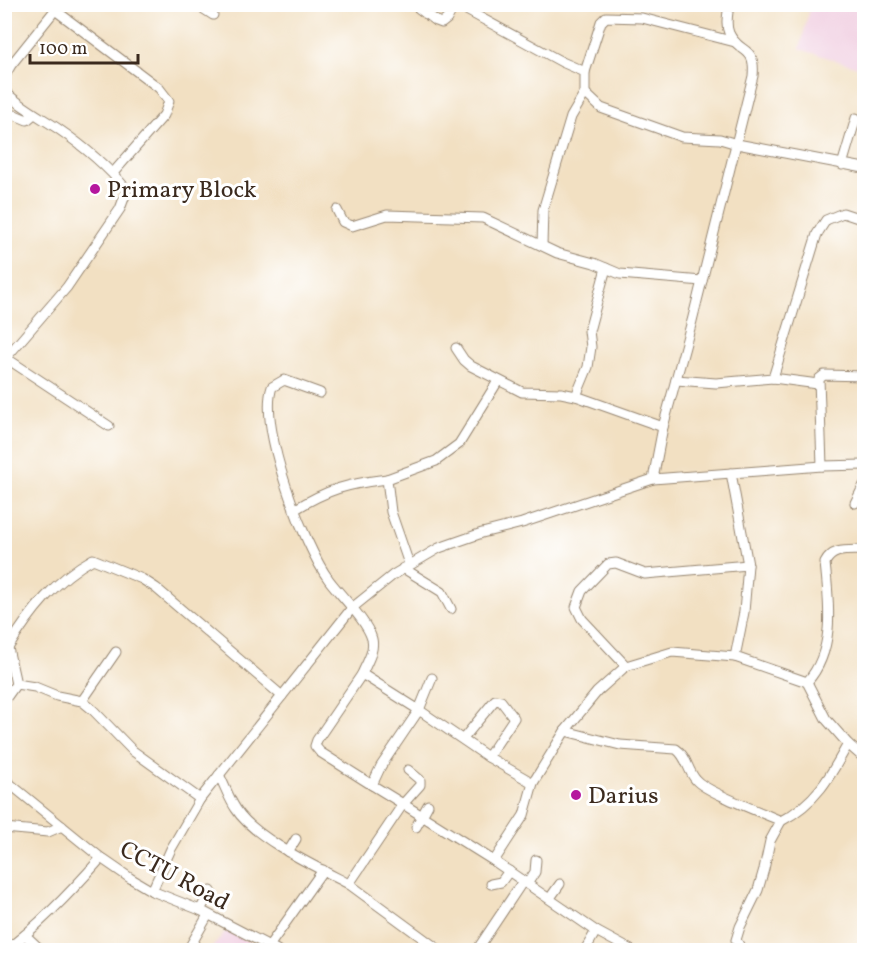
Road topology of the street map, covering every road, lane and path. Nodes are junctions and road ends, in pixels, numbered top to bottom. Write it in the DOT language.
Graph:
graph roads {
  1 [pos="196,4"];
  2 [pos="413,4"];
  3 [pos="729,4"];
  4 [pos="55,8"];
  5 [pos="213,15"];
  6 [pos="735,42"];
  7 [pos="585,72"];
  8 [pos="4,77"];
  9 [pos="4,91"];
  10 [pos="585,93"];
  11 [pos="34,114"];
  12 [pos="4,118"];
  13 [pos="856,118"];
  14 [pos="737,144"];
  15 [pos="842,165"];
  16 [pos="864,168"];
  17 [pos="113,173"];
  18 [pos="337,210"];
  19 [pos="864,220"];
  20 [pos="542,245"];
  21 [pos="606,268"];
  22 [pos="702,281"];
  23 [pos="456,348"];
  24 [pos="5,359"];
  25 [pos="864,376"];
  26 [pos="773,378"];
  27 [pos="676,380"];
  28 [pos="498,381"];
  29 [pos="818,384"];
  30 [pos="320,393"];
  31 [pos="576,396"];
  32 [pos="109,426"];
  33 [pos="663,427"];
  34 [pos="864,465"];
  35 [pos="822,466"];
  36 [pos="731,474"];
  37 [pos="387,479"];
  38 [pos="653,479"];
  39 [pos="864,485"];
  40 [pos="855,503"];
  41 [pos="294,510"];
  42 [pos="864,550"];
  43 [pos="748,565"];
  44 [pos="406,566"];
  45 [pos="352,608"];
  46 [pos="451,609"];
  47 [pos="6,647"];
  48 [pos="116,652"];
  49 [pos="735,657"];
  50 [pos="626,666"];
  51 [pos="362,674"];
  52 [pos="432,678"];
  53 [pos="807,682"];
  54 [pos="16,684"];
  55 [pos="282,696"];
  56 [pos="4,701"];
  57 [pos="82,701"];
  58 [pos="419,710"];
  59 [pos="566,731"];
  60 [pos="463,739"];
  61 [pos="848,744"];
  62 [pos="863,752"];
  63 [pos="488,757"];
  64 [pos="408,770"];
  65 [pos="219,775"];
  66 [pos="4,779"];
  67 [pos="533,783"];
  68 [pos="372,785"];
  69 [pos="200,799"];
  70 [pos="403,804"];
  71 [pos="428,805"];
  72 [pos="421,816"];
  73 [pos="781,821"];
  74 [pos="62,825"];
  75 [pos="416,827"];
  76 [pos="4,828"];
  77 [pos="296,839"];
  78 [pos="288,852"];
  79 [pos="101,858"];
  80 [pos="536,860"];
  81 [pos="494,861"];
  82 [pos="323,870"];
  83 [pos="508,871"];
  84 [pos="525,882"];
  85 [pos="349,884"];
  86 [pos="491,884"];
  87 [pos="560,884"];
  88 [pos="152,891"];
  89 [pos="211,891"];
  90 [pos="550,898"];
  91 [pos="204,913"];
  92 [pos="596,931"];
  93 [pos="25,935"];
  94 [pos="7,947"];
  95 [pos="273,948"];
  96 [pos="41,951"];
  97 [pos="188,951"];
  98 [pos="439,951"];
  99 [pos="477,951"];
  100 [pos="585,951"];
  101 [pos="631,951"];
  102 [pos="742,951"];
  1 -- 5 [label="street"];
  2 -- 7 [label="street"];
  3 -- 6 [label="street"];
  4 -- 8 [label="street"];
  4 -- 17 [label="street"];
  6 -- 7 [label="street"];
  6 -- 14 [label="street"];
  7 -- 10 [label="street"];
  9 -- 11 [label="street"];
  10 -- 14 [label="street"];
  10 -- 20 [label="street"];
  11 -- 12 [label="street"];
  11 -- 17 [label="street"];
  13 -- 15 [label="street"];
  14 -- 15 [label="street"];
  14 -- 22 [label="street"];
  15 -- 16 [label="street"];
  17 -- 24 [label="street"];
  18 -- 20 [label="street"];
  19 -- 26 [label="street"];
  20 -- 21 [label="street"];
  21 -- 22 [label="street"];
  21 -- 31 [label="street"];
  22 -- 27 [label="street"];
  23 -- 28 [label="street"];
  24 -- 32 [label="street"];
  25 -- 29 [label="street"];
  26 -- 27 [label="street"];
  26 -- 29 [label="street"];
  27 -- 33 [label="street"];
  28 -- 31 [label="street"];
  28 -- 37 [label="street"];
  29 -- 35 [label="street"];
  30 -- 41 [label="street"];
  31 -- 33 [label="street"];
  33 -- 38 [label="street"];
  34 -- 35 [label="street"];
  35 -- 36 [label="street"];
  36 -- 38 [label="street"];
  36 -- 43 [label="street"];
  37 -- 41 [label="street"];
  37 -- 44 [label="street"];
  38 -- 44 [label="street"];
  39 -- 40 [label="street"];
  41 -- 45 [label="street"];
  42 -- 53 [label="street"];
  43 -- 49 [label="street"];
  43 -- 50 [label="street"];
  44 -- 45 [label="street"];
  44 -- 46 [label="street"];
  45 -- 51 [label="street"];
  45 -- 55 [label="street"];
  47 -- 54 [label="street"];
  47 -- 55 [label="street"];
  48 -- 57 [label="street"];
  49 -- 50 [label="street"];
  49 -- 53 [label="street"];
  50 -- 59 [label="street"];
  51 -- 58 [label="street"];
  51 -- 68 [label="street"];
  52 -- 58 [label="street"];
  53 -- 61 [label="street"];
  54 -- 56 [label="street"];
  54 -- 57 [label="street"];
  55 -- 65 [label="street"];
  57 -- 69 [label="street"];
  58 -- 60 [label="street"];
  58 -- 68 [label="street"];
  59 -- 67 [label="street"];
  59 -- 73 [label="street"];
  60 -- 63 [label="street"];
  60 -- 63 [label="street"];
  61 -- 62 [label="street"];
  61 -- 73 [label="street"];
  63 -- 67 [label="street"];
  64 -- 70 [label="street"];
  65 -- 69 [label="street"];
  65 -- 78 [label="street"];
  66 -- 74 [label="street, CCTU Road"];
  67 -- 81 [label="street"];
  68 -- 70 [label="street"];
  69 -- 88 [label="street"];
  70 -- 72 [label="street"];
  70 -- 85 [label="street"];
  71 -- 72 [label="street"];
  72 -- 75 [label="street"];
  72 -- 81 [label="street"];
  73 -- 102 [label="street"];
  74 -- 76 [label="street"];
  74 -- 79 [label="street, CCTU Road"];
  77 -- 78 [label="street"];
  78 -- 82 [label="street"];
  79 -- 88 [label="street, CCTU Road"];
  79 -- 93 [label="street"];
  80 -- 84 [label="street"];
  81 -- 83 [label="street"];
  82 -- 85 [label="street"];
  82 -- 95 [label="street"];
  83 -- 84 [label="street"];
  83 -- 86 [label="street"];
  84 -- 90 [label="street"];
  84 -- 99 [label="street"];
  85 -- 98 [label="street"];
  87 -- 90 [label="street"];
  88 -- 91 [label="street, CCTU Road"];
  89 -- 91 [label="street"];
  90 -- 92 [label="street"];
  91 -- 95 [label="street, CCTU Road"];
  91 -- 97 [label="street"];
  92 -- 100 [label="street"];
  92 -- 101 [label="street"];
  93 -- 94 [label="street"];
  93 -- 96 [label="street"];
}
